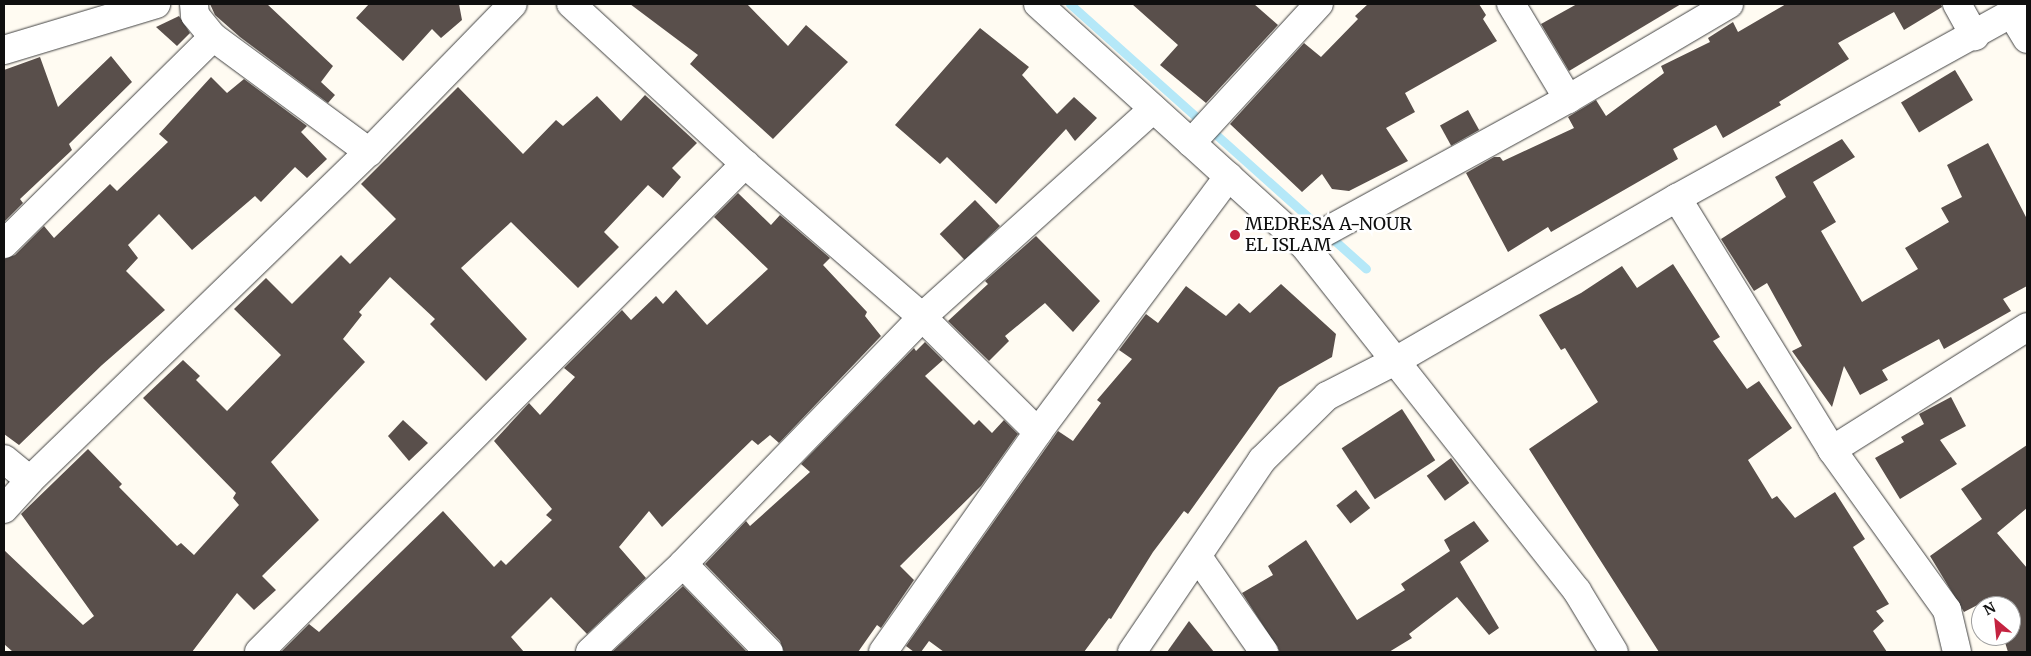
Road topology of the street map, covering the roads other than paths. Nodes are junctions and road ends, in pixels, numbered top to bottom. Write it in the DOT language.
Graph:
graph roads {
  1 [pos="156,4"];
  2 [pos="194,4"];
  3 [pos="513,4"];
  4 [pos="571,4"];
  5 [pos="1038,4"];
  6 [pos="1320,4"];
  7 [pos="1512,4"];
  8 [pos="1729,4"];
  9 [pos="1957,4"];
  10 [pos="2020,10"];
  11 [pos="1975,36"];
  12 [pos="213,37"];
  13 [pos="2027,39"];
  14 [pos="4,50"];
  15 [pos="1568,99"];
  16 [pos="1153,109"];
  17 [pos="1191,143"];
  18 [pos="370,152"];
  19 [pos="745,164"];
  20 [pos="1229,176"];
  21 [pos="1677,198"];
  22 [pos="4,244"];
  23 [pos="1303,244"];
  24 [pos="922,317"];
  25 [pos="2027,327"];
  26 [pos="1398,360"];
  27 [pos="1038,432"];
  28 [pos="1832,450"];
  29 [pos="4,460"];
  30 [pos="30,480"];
  31 [pos="4,509"];
  32 [pos="1198,557"];
  33 [pos="683,564"];
  34 [pos="259,652"];
  35 [pos="590,652"];
  36 [pos="770,652"];
  37 [pos="883,652"];
  38 [pos="1132,652"];
  39 [pos="1264,652"];
  40 [pos="1614,652"];
  41 [pos="1957,652"];
  1 -- 14 [label="street"];
  2 -- 12 [label="street"];
  3 -- 18 [label="street"];
  4 -- 19 [label="street"];
  5 -- 16 [label="street"];
  6 -- 17 [label="street"];
  7 -- 15 [label="street"];
  8 -- 15 [label="street"];
  9 -- 11 [label="street"];
  10 -- 11 [label="street"];
  10 -- 13 [label="street"];
  11 -- 21 [label="street"];
  12 -- 18 [label="street"];
  12 -- 22 [label="street"];
  15 -- 23 [label="street"];
  16 -- 17 [label="street"];
  16 -- 24 [label="street"];
  17 -- 20 [label="street"];
  18 -- 30 [label="street"];
  19 -- 24 [label="street"];
  19 -- 34 [label="street"];
  20 -- 23 [label="street"];
  20 -- 27 [label="street"];
  21 -- 26 [label="street"];
  21 -- 28 [label="street"];
  23 -- 26 [label="street"];
  24 -- 27 [label="street"];
  24 -- 33 [label="street"];
  25 -- 28 [label="street"];
  26 -- 32 [label="street"];
  26 -- 40 [label="street"];
  27 -- 37 [label="street"];
  28 -- 41 [label="street"];
  29 -- 30 [label="street"];
  30 -- 31 [label="street"];
  32 -- 38 [label="street"];
  32 -- 39 [label="street"];
  33 -- 35 [label="street"];
  33 -- 36 [label="street"];
}
